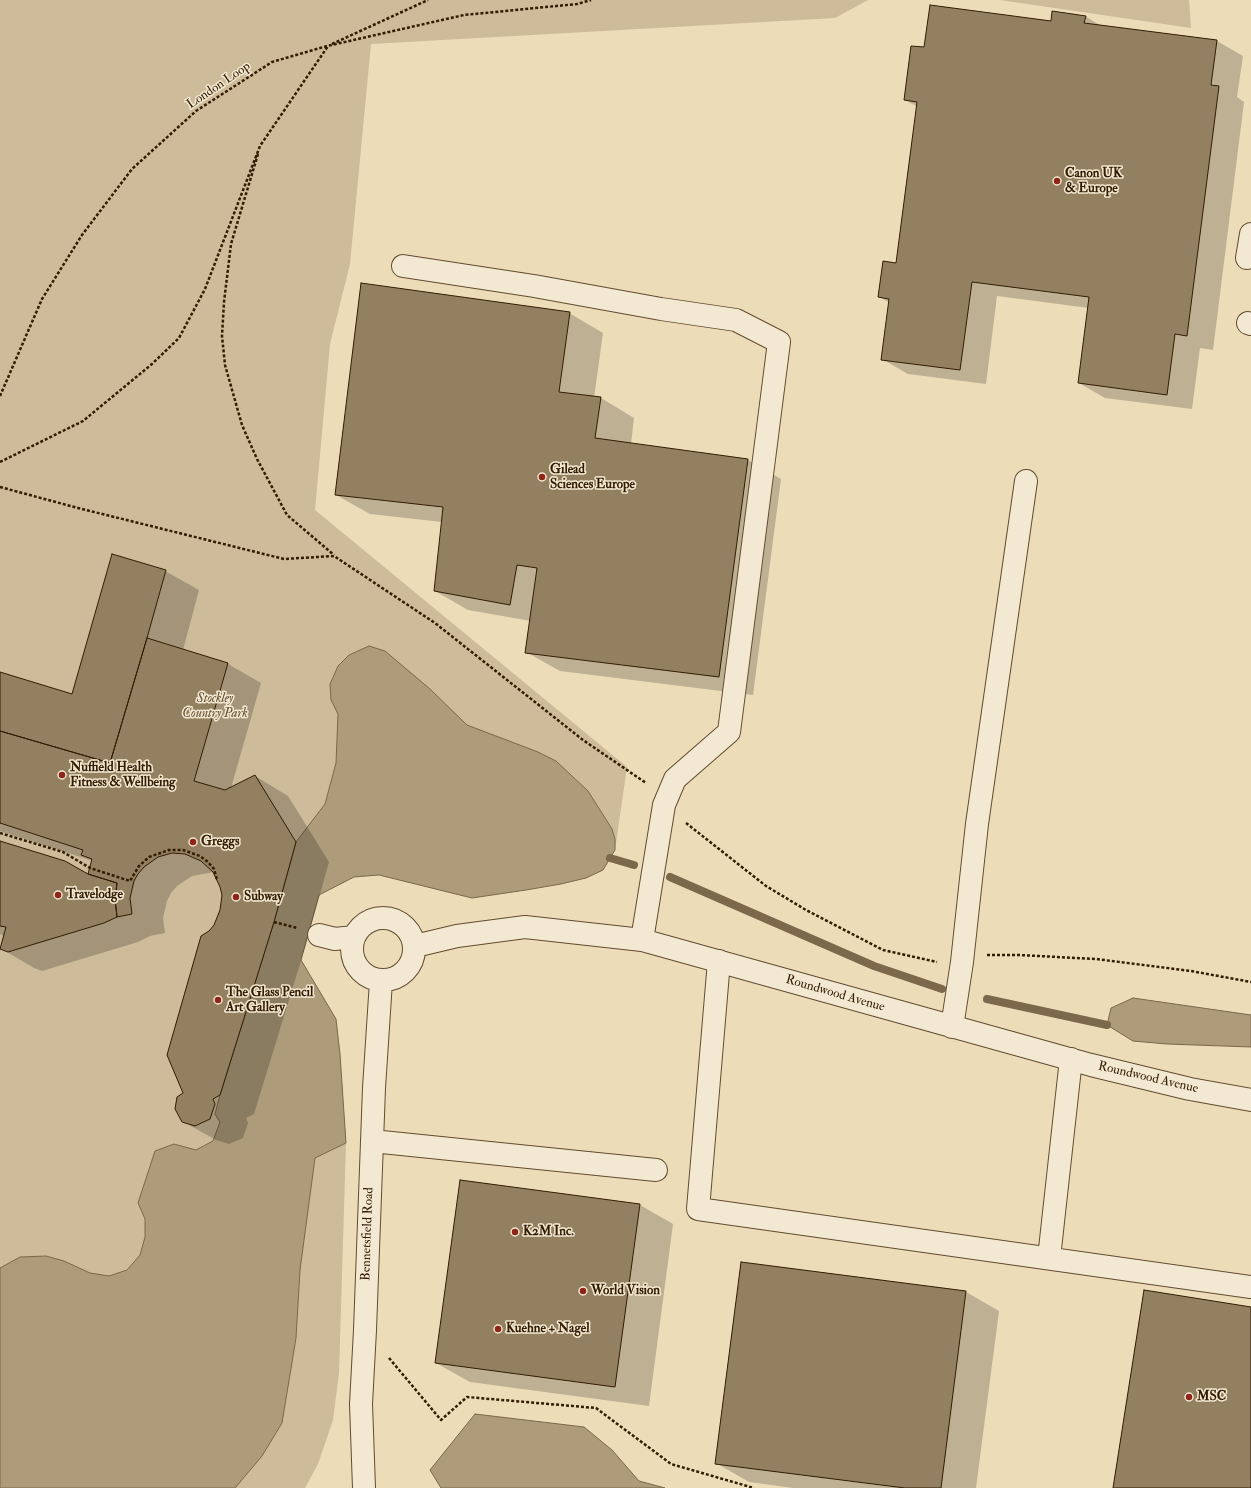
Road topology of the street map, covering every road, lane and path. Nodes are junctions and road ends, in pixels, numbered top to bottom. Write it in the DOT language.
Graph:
graph roads {
  1 [pos="428,0"];
  2 [pos="591,0"];
  3 [pos="327,46"];
  4 [pos="260,146"];
  5 [pos="1251,234"];
  6 [pos="1247,258"];
  7 [pos="403,266"];
  8 [pos="0,396"];
  9 [pos="0,462"];
  10 [pos="1026,481"];
  11 [pos="0,487"];
  12 [pos="334,556"];
  13 [pos="664,805"];
  14 [pos="0,833"];
  15 [pos="217,880"];
  16 [pos="319,935"];
  17 [pos="354,937"];
  18 [pos="642,940"];
  19 [pos="415,946"];
  20 [pos="719,961"];
  21 [pos="962,962"];
  22 [pos="382,981"];
  23 [pos="1251,982"];
  24 [pos="952,1027"];
  25 [pos="1071,1060"];
  26 [pos="1251,1100"];
  27 [pos="372,1141"];
  28 [pos="656,1170"];
  29 [pos="1049,1258"];
  30 [pos="1251,1287"];
  31 [pos="365,1330"];
  32 [pos="364,1488"];
  33 [pos="754,1488"];
  1 -- 3 [label="path"];
  2 -- 3 [label="path, London Loop"];
  3 -- 4 [label="path"];
  3 -- 8 [label="path, London Loop"];
  4 -- 9 [label="path"];
  4 -- 12 [label="path"];
  5 -- 6 [label="street"];
  7 -- 13 [label="street"];
  10 -- 21 [label="street"];
  11 -- 12 [label="path"];
  12 -- 13 [label="path"];
  13 -- 18 [label="street"];
  13 -- 21 [label="path"];
  14 -- 15 [label="path"];
  16 -- 17 [label="street"];
  17 -- 19 [label="street"];
  17 -- 22 [label="street"];
  18 -- 19 [label="street, Roundwood Avenue"];
  18 -- 20 [label="street, Roundwood Avenue"];
  19 -- 22 [label="street"];
  20 -- 24 [label="street, Roundwood Avenue"];
  20 -- 29 [label="street"];
  21 -- 23 [label="path"];
  21 -- 24 [label="street"];
  22 -- 27 [label="street, Bennetsfield Road"];
  24 -- 25 [label="street, Roundwood Avenue"];
  25 -- 26 [label="street, Roundwood Avenue"];
  25 -- 29 [label="street"];
  27 -- 28 [label="street"];
  27 -- 31 [label="street, Bennetsfield Road"];
  29 -- 30 [label="street"];
  31 -- 32 [label="street, Bennetsfield Road"];
  31 -- 33 [label="path"];
}
